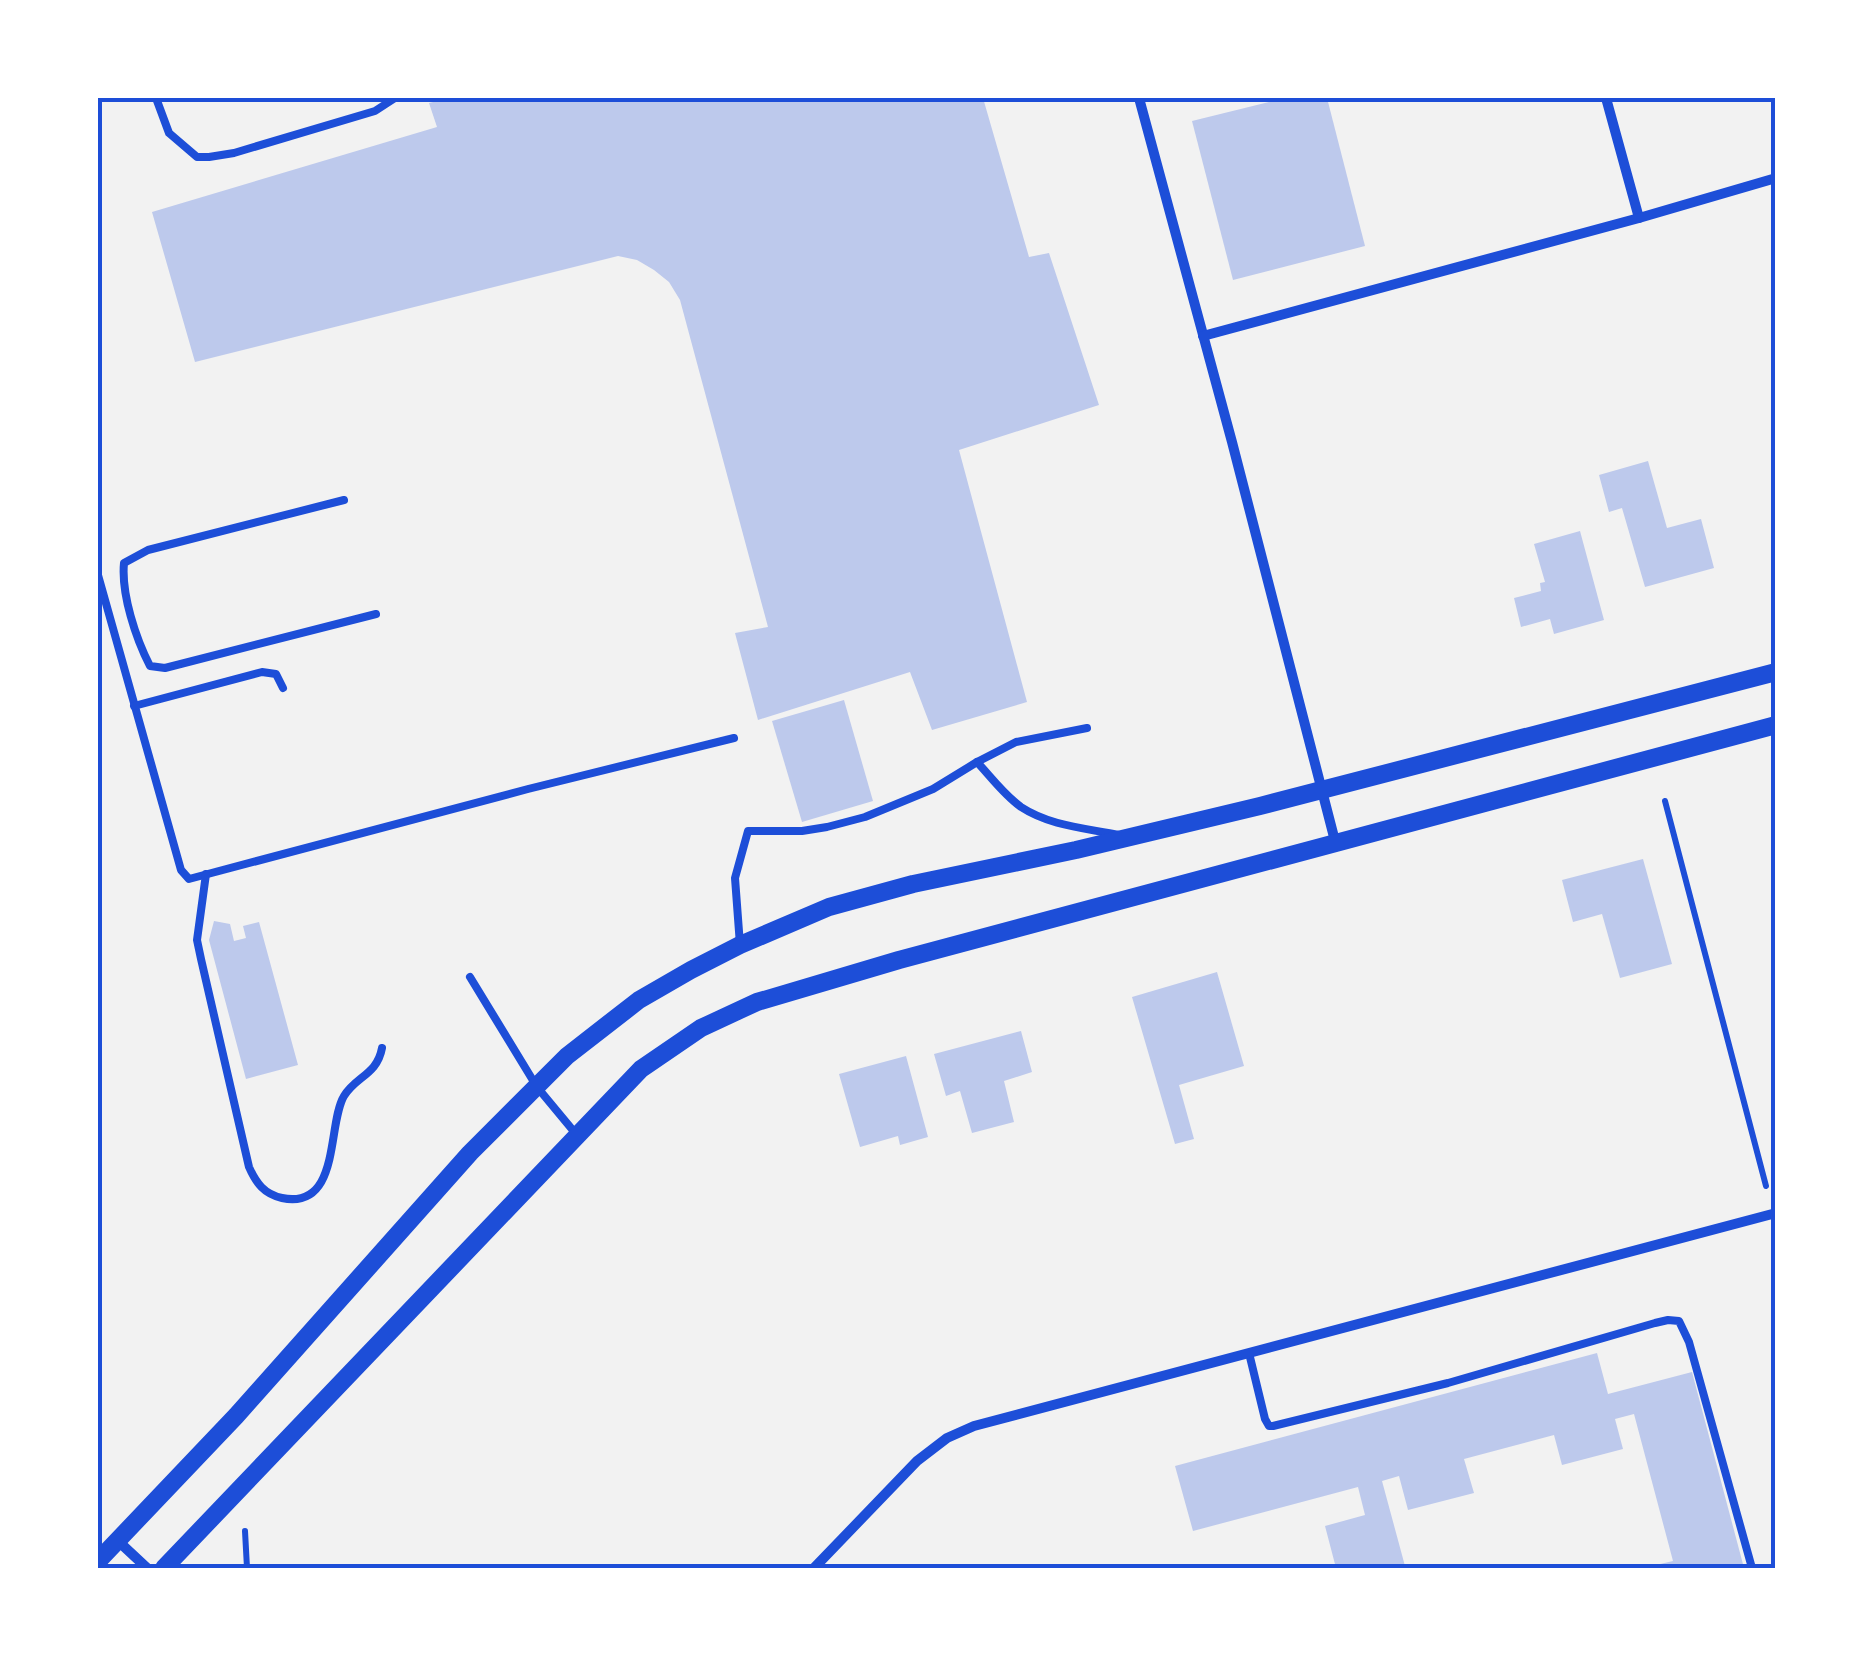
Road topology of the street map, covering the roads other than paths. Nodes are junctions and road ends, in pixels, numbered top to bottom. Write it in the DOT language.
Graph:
graph roads {
  1 [pos="156,98"];
  2 [pos="395,98"];
  3 [pos="1138,98"];
  4 [pos="1606,98"];
  5 [pos="1776,178"];
  6 [pos="1639,218"];
  7 [pos="1203,336"];
  8 [pos="344,500"];
  9 [pos="98,575"];
  10 [pos="376,614"];
  11 [pos="1776,672"];
  12 [pos="284,688"];
  13 [pos="134,706"];
  14 [pos="1776,725"];
  15 [pos="1087,728"];
  16 [pos="734,738"];
  17 [pos="978,762"];
  18 [pos="1321,788"];
  19 [pos="1131,837"];
  20 [pos="1335,842"];
  21 [pos="206,874"];
  22 [pos="740,945"];
  23 [pos="470,976"];
  24 [pos="382,1048"];
  25 [pos="537,1086"];
  26 [pos="578,1136"];
  27 [pos="1775,1216"];
  28 [pos="1249,1352"];
  29 [pos="118,1540"];
  30 [pos="98,1561"];
  31 [pos="147,1568"];
  32 [pos="164,1568"];
  33 [pos="814,1568"];
  34 [pos="1752,1568"];
  1 -- 2 [label="lane"];
  3 -- 7 [label="street"];
  4 -- 6 [label="street"];
  5 -- 6 [label="street"];
  6 -- 7 [label="street"];
  7 -- 18 [label="street"];
  8 -- 10 [label="lane"];
  9 -- 13 [label="lane"];
  11 -- 18 [label="street"];
  12 -- 13 [label="lane"];
  13 -- 21 [label="lane"];
  14 -- 20 [label="street"];
  15 -- 17 [label="lane"];
  16 -- 21 [label="lane"];
  17 -- 19 [label="lane"];
  17 -- 22 [label="lane"];
  18 -- 19 [label="street"];
  18 -- 20 [label="street"];
  19 -- 22 [label="street"];
  20 -- 26 [label="street"];
  21 -- 24 [label="lane"];
  22 -- 25 [label="street"];
  23 -- 25 [label="lane"];
  25 -- 26 [label="lane"];
  25 -- 29 [label="street"];
  26 -- 32 [label="street"];
  27 -- 28 [label="street"];
  28 -- 33 [label="street"];
  28 -- 34 [label="lane"];
  29 -- 30 [label="street"];
  29 -- 31 [label="street"];
}
